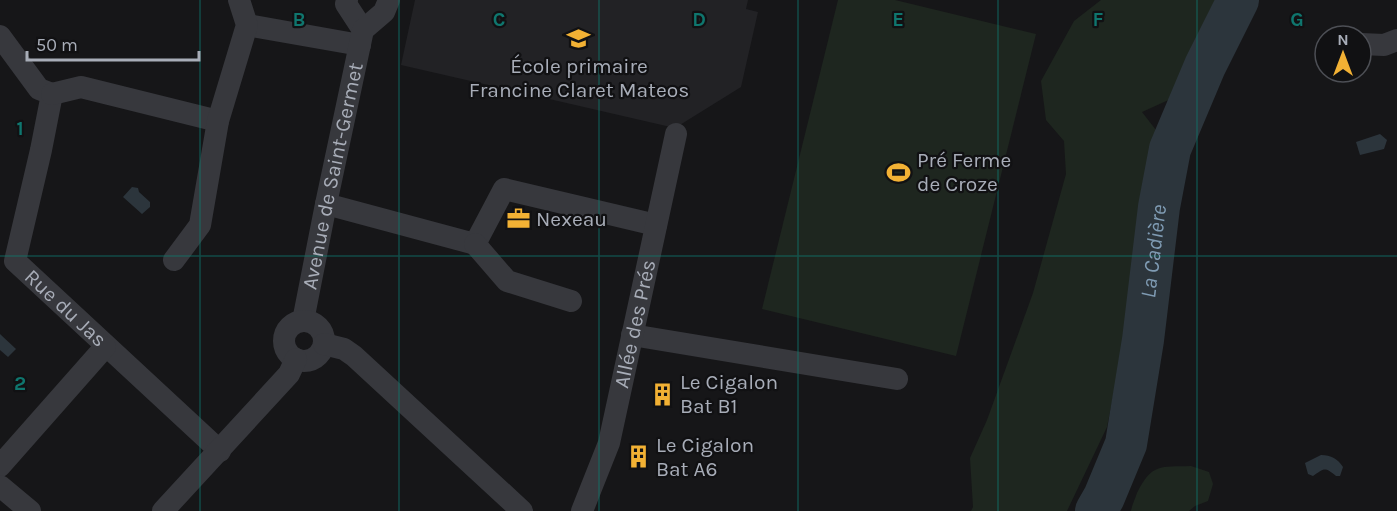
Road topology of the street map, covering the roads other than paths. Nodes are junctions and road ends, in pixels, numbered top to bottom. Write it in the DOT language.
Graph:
graph roads {
  1 [pos="239,0"];
  2 [pos="347,0"];
  3 [pos="389,0"];
  4 [pos="246,25"];
  5 [pos="0,36"];
  6 [pos="361,38"];
  7 [pos="1397,40"];
  8 [pos="1373,45"];
  9 [pos="52,94"];
  10 [pos="219,121"];
  11 [pos="676,134"];
  12 [pos="326,204"];
  13 [pos="656,225"];
  14 [pos="475,244"];
  15 [pos="174,260"];
  16 [pos="7,268"];
  17 [pos="571,301"];
  18 [pos="303,321"];
  19 [pos="632,335"];
  20 [pos="324,344"];
  21 [pos="105,347"];
  22 [pos="296,359"];
  23 [pos="897,379"];
  24 [pos="220,451"];
  25 [pos="0,466"];
  26 [pos="0,486"];
  27 [pos="165,510"];
  28 [pos="30,511"];
  29 [pos="522,511"];
  30 [pos="582,511"];
  1 -- 4 [label="street"];
  2 -- 6 [label="street"];
  3 -- 6 [label="street"];
  4 -- 6 [label="street"];
  4 -- 10 [label="street"];
  5 -- 9 [label="street"];
  6 -- 12 [label="street, Avenue de Saint-Germet"];
  7 -- 8 [label="street"];
  9 -- 10 [label="street"];
  9 -- 16 [label="street, Rue du Jas"];
  10 -- 15 [label="street"];
  11 -- 13 [label="street, Allée des Prés"];
  12 -- 14 [label="street"];
  12 -- 18 [label="street, Avenue de Saint-Germet"];
  13 -- 14 [label="street"];
  13 -- 19 [label="street, Allée des Prés"];
  14 -- 17 [label="street"];
  16 -- 21 [label="street, Rue du Jas"];
  18 -- 20 [label="street"];
  18 -- 22 [label="street"];
  19 -- 23 [label="street"];
  19 -- 30 [label="street, Allée des Prés"];
  20 -- 22 [label="street"];
  20 -- 29 [label="street"];
  21 -- 24 [label="street, Rue du Jas"];
  21 -- 25 [label="street"];
  22 -- 24 [label="street"];
  24 -- 27 [label="street"];
  26 -- 28 [label="street"];
}
